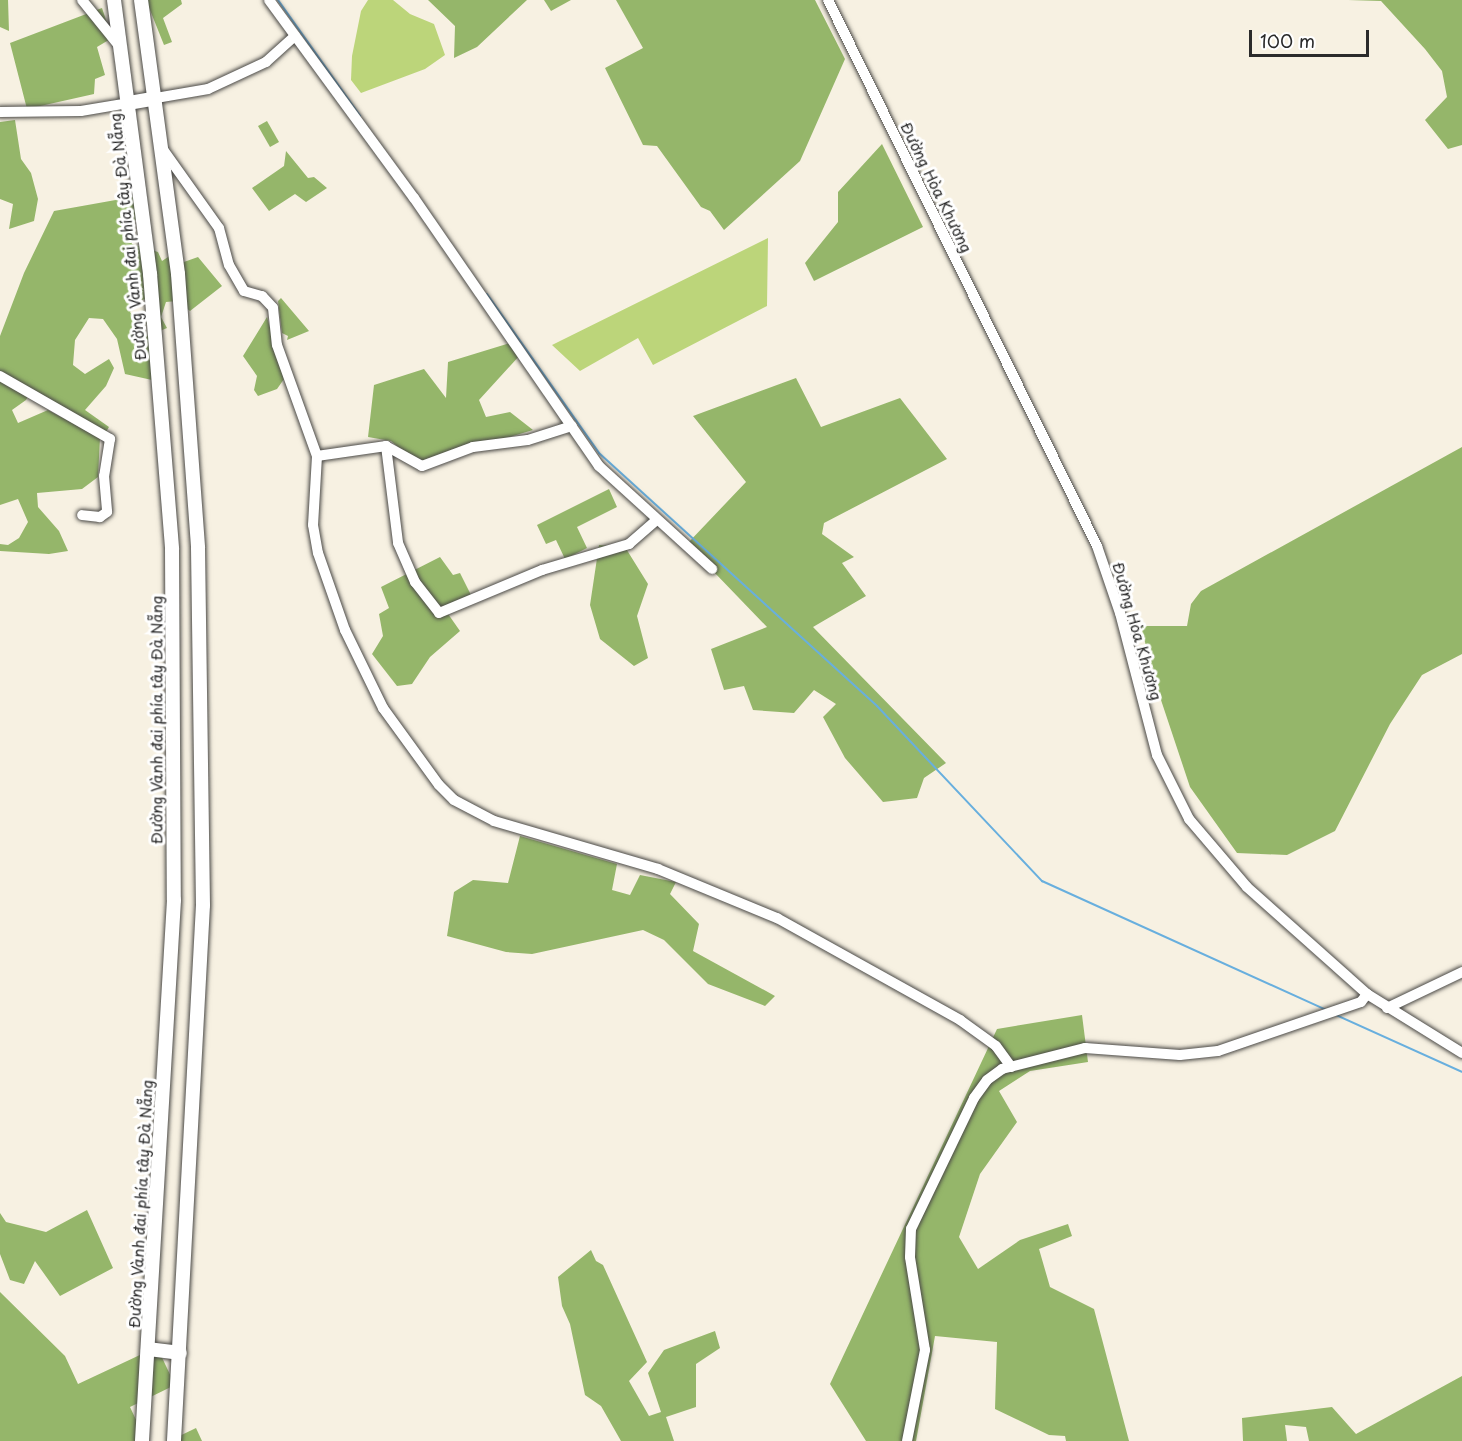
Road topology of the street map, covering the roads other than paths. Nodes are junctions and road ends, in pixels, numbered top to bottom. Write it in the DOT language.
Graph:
graph roads {
  1 [pos="82,0"];
  2 [pos="114,0"];
  3 [pos="141,0"];
  4 [pos="268,0"];
  5 [pos="828,0"];
  6 [pos="295,36"];
  7 [pos="122,50"];
  8 [pos="156,98"];
  9 [pos="129,103"];
  10 [pos="0,112"];
  11 [pos="164,151"];
  12 [pos="0,376"];
  13 [pos="572,426"];
  14 [pos="386,446"];
  15 [pos="317,456"];
  16 [pos="82,515"];
  17 [pos="655,521"];
  18 [pos="712,569"];
  19 [pos="1462,972"];
  20 [pos="1367,994"];
  21 [pos="1387,1008"];
  22 [pos="1462,1053"];
  23 [pos="1011,1067"];
  24 [pos="148,1349"];
  25 [pos="180,1353"];
  26 [pos="141,1441"];
  27 [pos="174,1441"];
  28 [pos="907,1441"];
  1 -- 7 [label="street"];
  2 -- 7 [label="main road, Đường Vành đai phía tây Đà Nẵng"];
  3 -- 8 [label="main road"];
  4 -- 6 [label="street"];
  5 -- 20 [label="street, Đường Hòa Khương"];
  6 -- 8 [label="street"];
  6 -- 13 [label="street"];
  7 -- 9 [label="main road, Đường Vành đai phía tây Đà Nẵng"];
  8 -- 9 [label="main road"];
  8 -- 11 [label="main road"];
  9 -- 10 [label="street"];
  9 -- 24 [label="main road, Đường Vành đai phía tây Đà Nẵng"];
  11 -- 15 [label="street"];
  11 -- 25 [label="main road"];
  12 -- 16 [label="street"];
  13 -- 14 [label="street"];
  13 -- 17 [label="street"];
  14 -- 15 [label="street"];
  14 -- 17 [label="street"];
  15 -- 23 [label="street"];
  17 -- 18 [label="street"];
  19 -- 21 [label="street"];
  20 -- 21 [label="street, Đường Hòa Khương"];
  20 -- 23 [label="street"];
  21 -- 22 [label="street, Đường Hòa Khương"];
  23 -- 28 [label="street"];
  24 -- 25 [label="main road"];
  24 -- 26 [label="main road, Đường Vành đai phía tây Đà Nẵng"];
  25 -- 27 [label="main road"];
}
